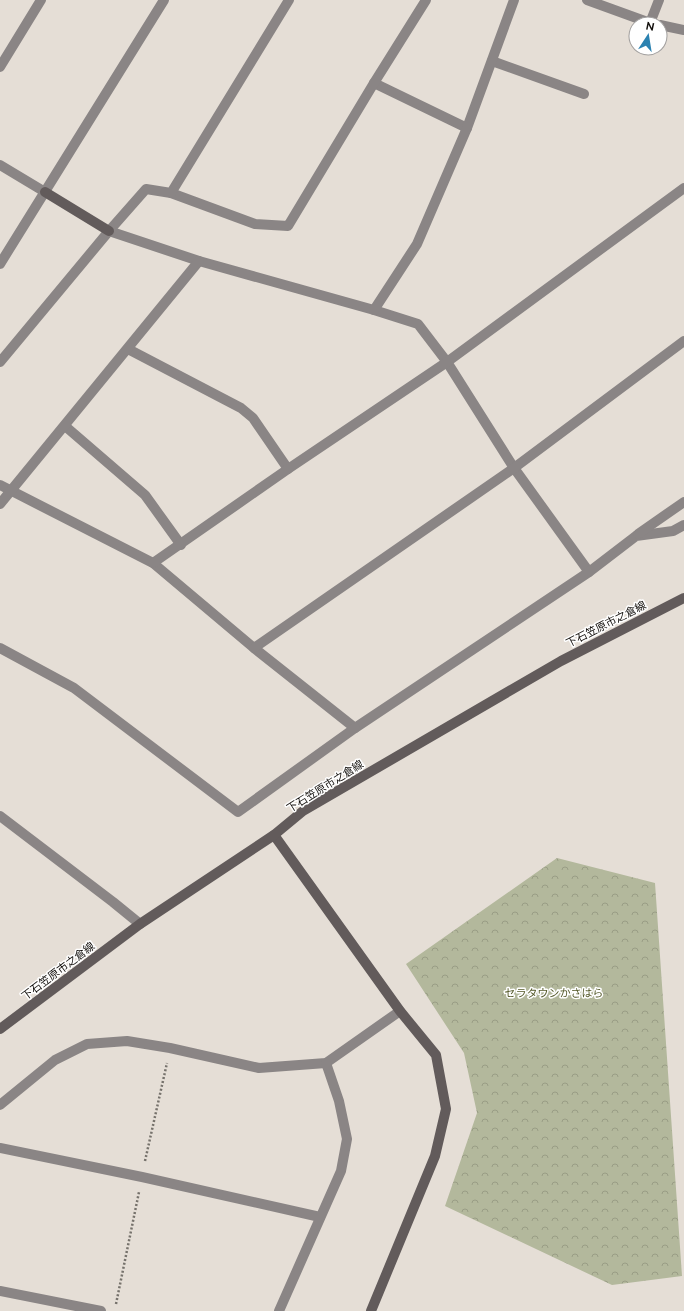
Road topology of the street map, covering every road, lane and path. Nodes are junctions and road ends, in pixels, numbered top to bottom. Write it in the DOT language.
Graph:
graph roads {
  1 [pos="40,0"];
  2 [pos="164,0"];
  3 [pos="289,0"];
  4 [pos="426,0"];
  5 [pos="514,0"];
  6 [pos="587,0"];
  7 [pos="659,0"];
  8 [pos="632,16"];
  9 [pos="656,16"];
  10 [pos="668,27"];
  11 [pos="684,30"];
  12 [pos="492,61"];
  13 [pos="0,67"];
  14 [pos="374,83"];
  15 [pos="584,94"];
  16 [pos="467,128"];
  17 [pos="0,164"];
  18 [pos="684,188"];
  19 [pos="45,192"];
  20 [pos="171,193"];
  21 [pos="109,231"];
  22 [pos="199,261"];
  23 [pos="0,264"];
  24 [pos="374,310"];
  25 [pos="684,340"];
  26 [pos="128,349"];
  27 [pos="0,362"];
  28 [pos="447,362"];
  29 [pos="65,426"];
  30 [pos="514,468"];
  31 [pos="288,469"];
  32 [pos="0,485"];
  33 [pos="11,491"];
  34 [pos="684,502"];
  35 [pos="0,504"];
  36 [pos="684,525"];
  37 [pos="636,536"];
  38 [pos="180,545"];
  39 [pos="153,563"];
  40 [pos="589,572"];
  41 [pos="684,598"];
  42 [pos="0,648"];
  43 [pos="254,648"];
  44 [pos="355,728"];
  45 [pos="0,816"];
  46 [pos="274,835"];
  47 [pos="140,924"];
  48 [pos="400,1011"];
  49 [pos="0,1029"];
  50 [pos="326,1063"];
  51 [pos="0,1105"];
  52 [pos="0,1148"];
  53 [pos="320,1216"];
  54 [pos="0,1291"];
  55 [pos="101,1311"];
  56 [pos="279,1311"];
  57 [pos="371,1311"];
  1 -- 13 [label="street"];
  2 -- 19 [label="street"];
  3 -- 20 [label="street"];
  4 -- 14 [label="street"];
  5 -- 12 [label="street"];
  6 -- 8 [label="street"];
  7 -- 9 [label="street"];
  10 -- 11 [label="street"];
  12 -- 15 [label="street"];
  12 -- 16 [label="street"];
  14 -- 16 [label="street"];
  14 -- 20 [label="street"];
  16 -- 24 [label="street"];
  17 -- 19 [label="street"];
  18 -- 28 [label="street"];
  19 -- 21 [label="main road"];
  19 -- 23 [label="street"];
  20 -- 21 [label="street"];
  21 -- 22 [label="street"];
  21 -- 27 [label="street"];
  22 -- 24 [label="street"];
  22 -- 26 [label="street"];
  24 -- 28 [label="street"];
  25 -- 30 [label="street"];
  26 -- 29 [label="street"];
  26 -- 31 [label="street"];
  28 -- 30 [label="street"];
  28 -- 31 [label="street"];
  29 -- 33 [label="street"];
  29 -- 38 [label="street"];
  30 -- 40 [label="street"];
  30 -- 43 [label="street"];
  31 -- 38 [label="street"];
  32 -- 33 [label="street"];
  33 -- 35 [label="street"];
  33 -- 39 [label="street"];
  34 -- 37 [label="street"];
  36 -- 37 [label="street"];
  37 -- 40 [label="street"];
  38 -- 39 [label="street"];
  39 -- 43 [label="street"];
  40 -- 44 [label="street"];
  41 -- 46 [label="main road, 下石笠原市之倉線"];
  42 -- 44 [label="street"];
  43 -- 44 [label="street"];
  45 -- 47 [label="street"];
  46 -- 47 [label="main road, 下石笠原市之倉線"];
  46 -- 48 [label="main road"];
  47 -- 49 [label="main road, 下石笠原市之倉線"];
  48 -- 50 [label="street"];
  48 -- 57 [label="main road"];
  50 -- 51 [label="street"];
  50 -- 53 [label="street"];
  52 -- 53 [label="street"];
  53 -- 56 [label="street"];
  54 -- 55 [label="street"];
}
